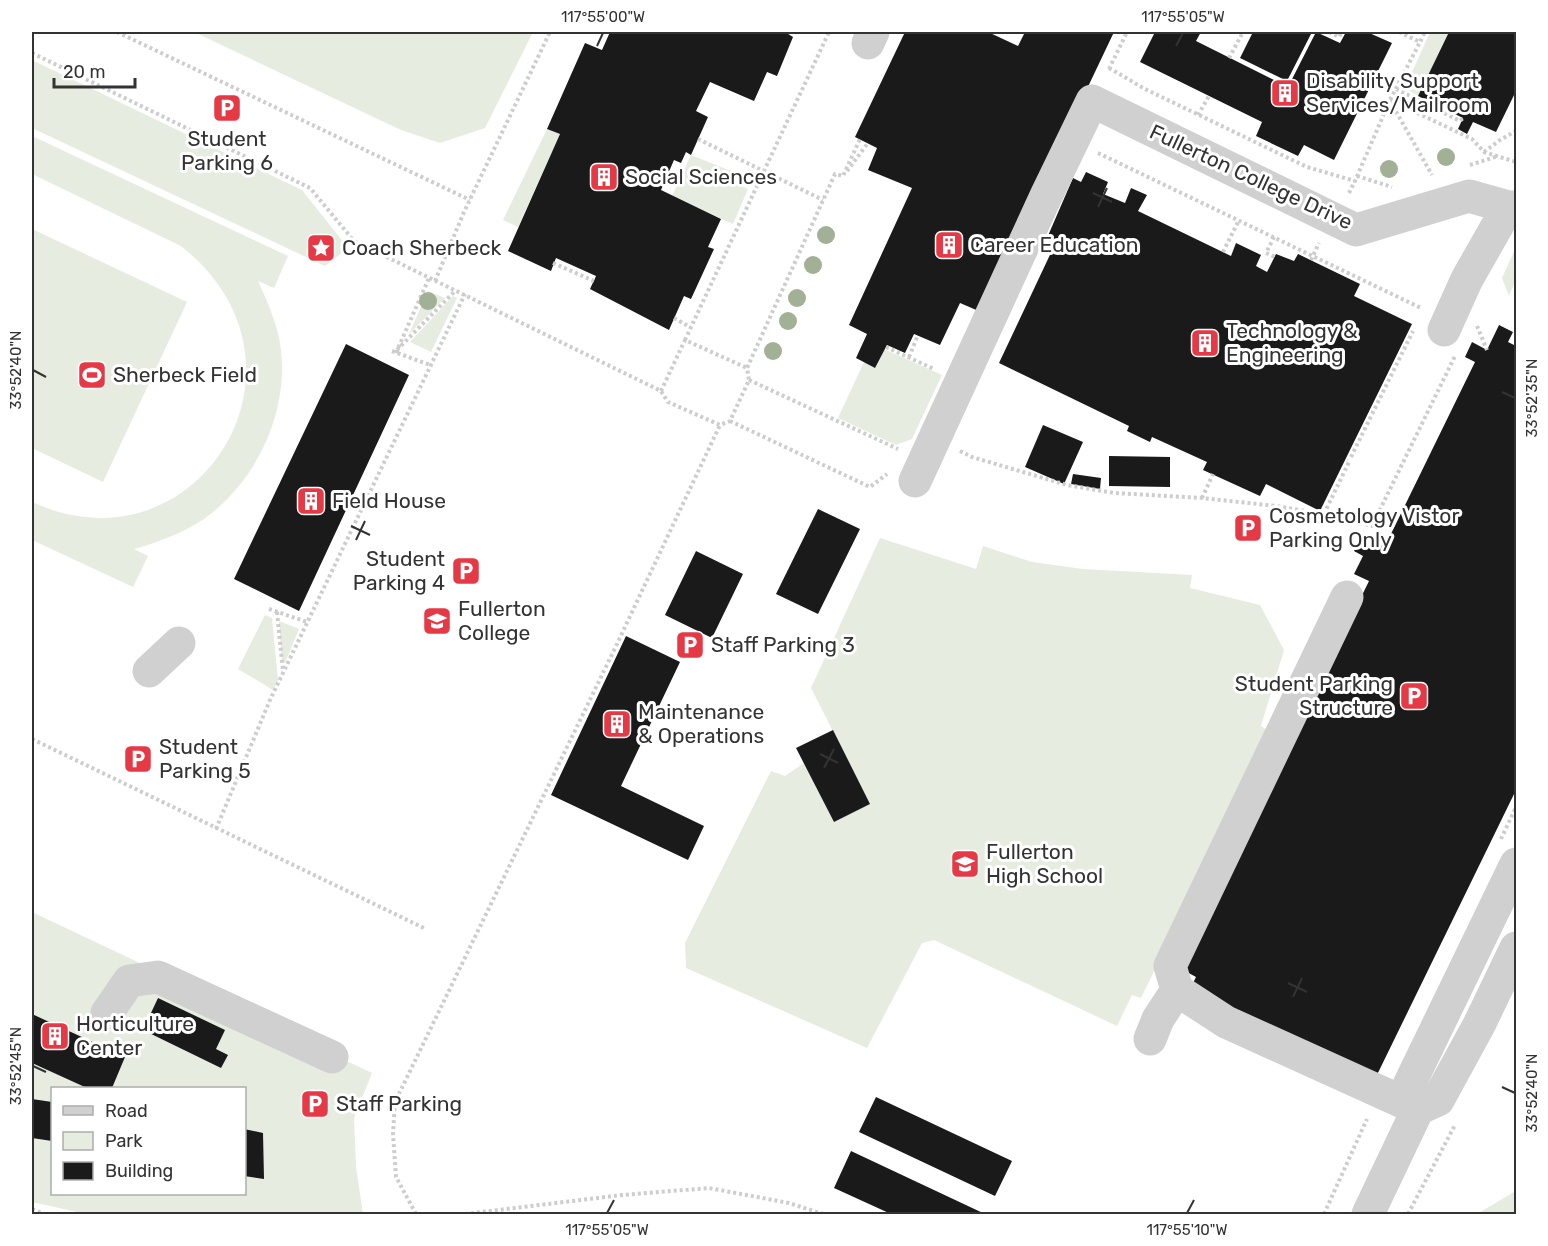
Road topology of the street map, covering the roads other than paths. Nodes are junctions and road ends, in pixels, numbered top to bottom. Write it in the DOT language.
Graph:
graph roads {
  1 [pos="1512,207"];
  2 [pos="1447,332"];
  3 [pos="917,460"];
  4 [pos="1347,597"];
  5 [pos="178,643"];
  6 [pos="149,670"];
  7 [pos="1515,873"];
  8 [pos="1516,903"];
  9 [pos="1516,948"];
  10 [pos="1177,990"];
  11 [pos="107,1013"];
  12 [pos="1480,1023"];
  13 [pos="1150,1039"];
  14 [pos="332,1057"];
  15 [pos="1418,1109"];
  16 [pos="1368,1215"];
  1 -- 2 [label="street"];
  1 -- 3 [label="street, Fullerton College Drive"];
  4 -- 10 [label="street"];
  5 -- 6 [label="street"];
  7 -- 15 [label="street"];
  8 -- 12 [label="street"];
  9 -- 12 [label="street"];
  10 -- 13 [label="street"];
  10 -- 15 [label="street"];
  11 -- 14 [label="street"];
  12 -- 15 [label="street"];
  15 -- 16 [label="street"];
}
